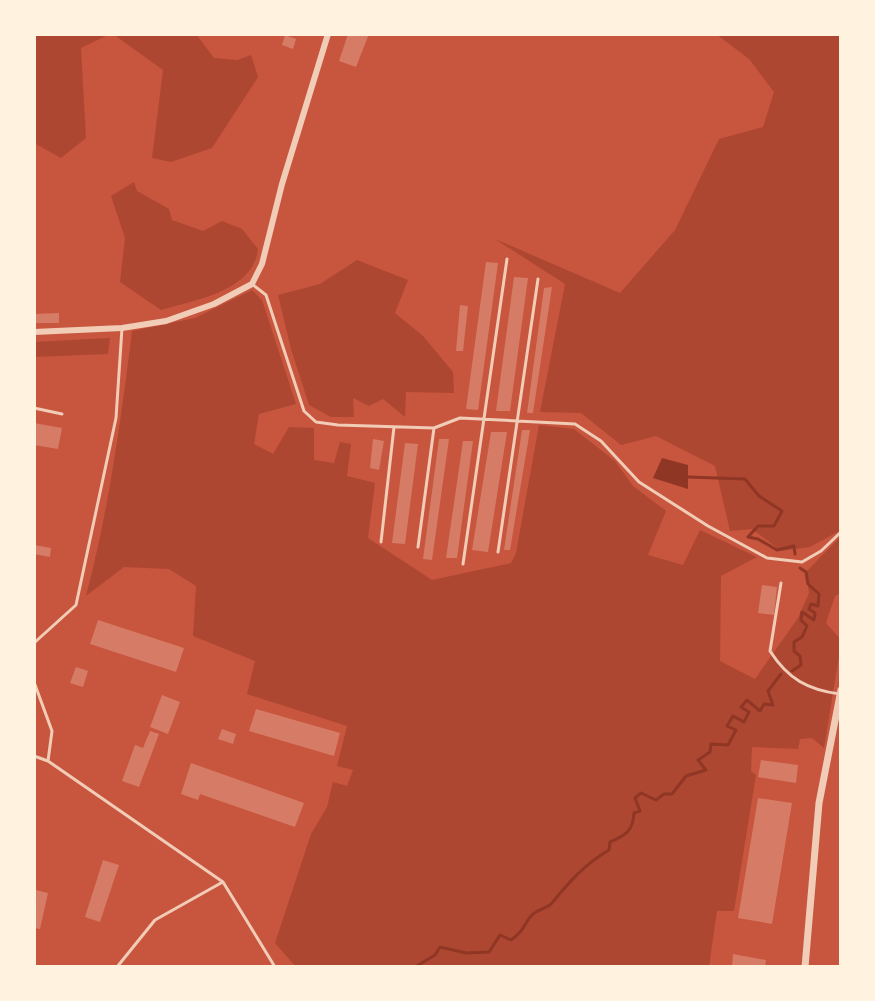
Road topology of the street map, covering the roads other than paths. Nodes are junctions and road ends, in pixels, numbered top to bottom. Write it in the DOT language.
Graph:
graph roads {
  1 [pos="328,34"];
  2 [pos="507,259"];
  3 [pos="538,279"];
  4 [pos="252,284"];
  5 [pos="122,328"];
  6 [pos="34,332"];
  7 [pos="34,408"];
  8 [pos="62,414"];
  9 [pos="484,419"];
  10 [pos="517,420"];
  11 [pos="394,427"];
  12 [pos="434,428"];
  13 [pos="841,532"];
  14 [pos="381,542"];
  15 [pos="418,547"];
  16 [pos="498,552"];
  17 [pos="463,564"];
  18 [pos="781,583"];
  19 [pos="34,643"];
  20 [pos="34,682"];
  21 [pos="841,692"];
  22 [pos="34,756"];
  23 [pos="48,761"];
  24 [pos="223,882"];
  25 [pos="117,967"];
  26 [pos="275,967"];
  27 [pos="805,967"];
  1 -- 4 [label="street"];
  2 -- 9 [label="lane"];
  3 -- 10 [label="lane"];
  4 -- 5 [label="street"];
  4 -- 11 [label="lane"];
  5 -- 6 [label="street"];
  5 -- 19 [label="lane"];
  7 -- 8 [label="lane"];
  9 -- 10 [label="lane"];
  9 -- 12 [label="lane"];
  9 -- 17 [label="lane"];
  10 -- 13 [label="lane"];
  10 -- 16 [label="lane"];
  11 -- 12 [label="lane"];
  11 -- 14 [label="lane"];
  12 -- 15 [label="lane"];
  18 -- 21 [label="lane"];
  20 -- 23 [label="lane"];
  21 -- 27 [label="street"];
  22 -- 23 [label="lane"];
  23 -- 24 [label="lane"];
  24 -- 25 [label="lane"];
  24 -- 26 [label="lane"];
}
